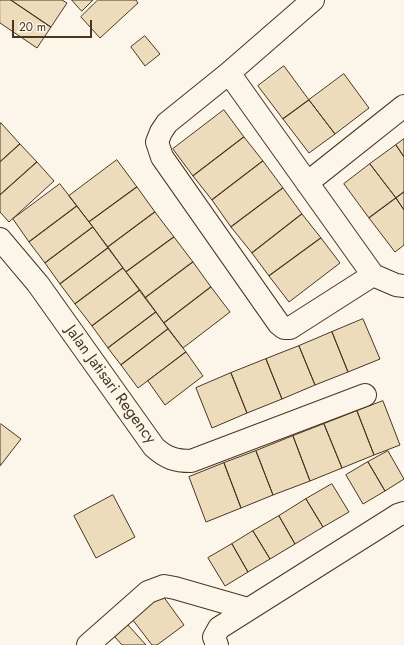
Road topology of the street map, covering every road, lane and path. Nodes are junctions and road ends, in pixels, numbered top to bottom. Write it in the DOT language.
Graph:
graph roads {
  1 [pos="313,0"];
  2 [pos="229,73"];
  3 [pos="404,106"];
  4 [pos="307,183"];
  5 [pos="0,238"];
  6 [pos="372,275"];
  7 [pos="404,286"];
  8 [pos="365,395"];
  9 [pos="404,513"];
  10 [pos="248,609"];
  11 [pos="88,645"];
  12 [pos="217,645"];
  1 -- 2 [label="street"];
  2 -- 4 [label="street"];
  2 -- 6 [label="street"];
  3 -- 4 [label="street"];
  4 -- 6 [label="street"];
  5 -- 8 [label="street, Jalan Jatisari Regency"];
  6 -- 7 [label="street"];
  9 -- 10 [label="street"];
  10 -- 11 [label="street"];
  10 -- 12 [label="street"];
}
